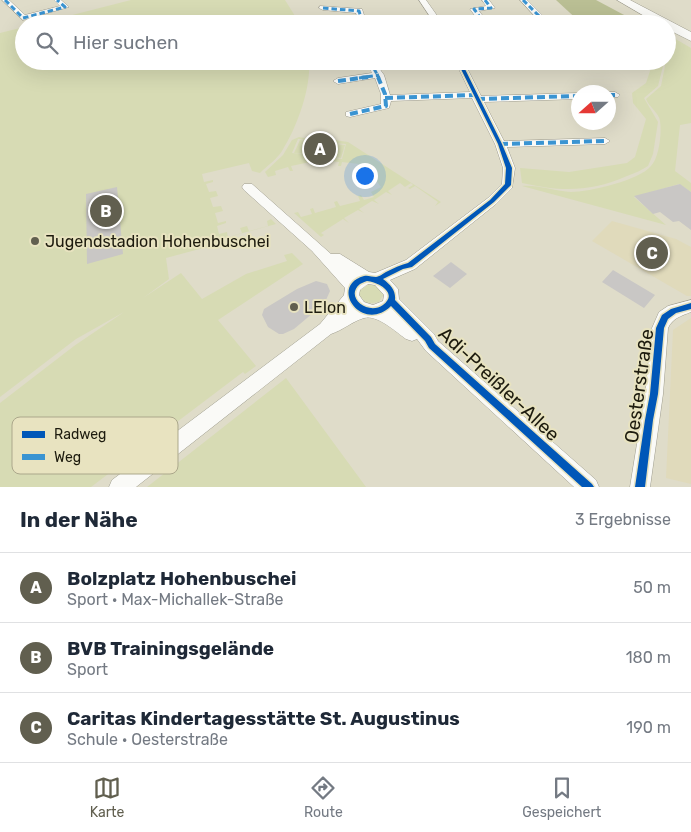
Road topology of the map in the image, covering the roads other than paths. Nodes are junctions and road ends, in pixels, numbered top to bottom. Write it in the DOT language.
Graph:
graph roads {
  1 [pos="5,0"];
  2 [pos="57,0"];
  3 [pos="422,0"];
  4 [pos="485,0"];
  5 [pos="523,0"];
  6 [pos="612,0"];
  7 [pos="622,0"];
  8 [pos="323,8"];
  9 [pos="20,15"];
  10 [pos="34,15"];
  11 [pos="360,15"];
  12 [pos="433,15"];
  13 [pos="479,15"];
  14 [pos="538,15"];
  15 [pos="641,15"];
  16 [pos="650,15"];
  17 [pos="676,29"];
  18 [pos="676,34"];
  19 [pos="691,37"];
  20 [pos="691,43"];
  21 [pos="376,70"];
  22 [pos="463,70"];
  23 [pos="379,75"];
  24 [pos="338,81"];
  25 [pos="571,96"];
  26 [pos="476,97"];
  27 [pos="385,98"];
  28 [pos="350,114"];
  29 [pos="605,141"];
  30 [pos="500,144"];
  31 [pos="248,187"];
  32 [pos="317,247"];
  33 [pos="410,266"];
  34 [pos="372,279"];
  35 [pos="352,292"];
  36 [pos="391,296"];
  37 [pos="691,306"];
  38 [pos="371,311"];
  39 [pos="326,329"];
  40 [pos="432,346"];
  41 [pos="178,442"];
  42 [pos="136,474"];
  43 [pos="119,487"];
  44 [pos="589,487"];
  45 [pos="640,487"];
  1 -- 9 [label="street"];
  2 -- 10 [label="street"];
  3 -- 12 [label="street"];
  4 -- 13 [label="street"];
  5 -- 14 [label="street"];
  6 -- 15 [label="highway"];
  7 -- 16 [label="highway"];
  8 -- 11 [label="street"];
  17 -- 19 [label="highway"];
  18 -- 20 [label="highway"];
  21 -- 23 [label="street"];
  22 -- 26 [label="street"];
  23 -- 24 [label="street"];
  23 -- 27 [label="street"];
  25 -- 26 [label="street"];
  26 -- 27 [label="street"];
  26 -- 30 [label="street"];
  27 -- 28 [label="street"];
  29 -- 30 [label="street"];
  30 -- 33 [label="street"];
  31 -- 32 [label="street, Adi-Preißler-Allee"];
  32 -- 34 [label="street, Adi-Preißler-Allee"];
  32 -- 35 [label="street, Adi-Preißler-Allee"];
  33 -- 34 [label="street"];
  33 -- 36 [label="street"];
  34 -- 35 [label="street"];
  34 -- 36 [label="street, Adi-Preißler-Allee"];
  35 -- 38 [label="street, Adi-Preißler-Allee"];
  35 -- 39 [label="street"];
  36 -- 38 [label="street"];
  36 -- 40 [label="street, Adi-Preißler-Allee"];
  37 -- 45 [label="street, Oesterstraße"];
  38 -- 39 [label="street"];
  38 -- 40 [label="street, Adi-Preißler-Allee"];
  39 -- 41 [label="street"];
  40 -- 44 [label="street, Adi-Preißler-Allee"];
  42 -- 43 [label="street"];
}
